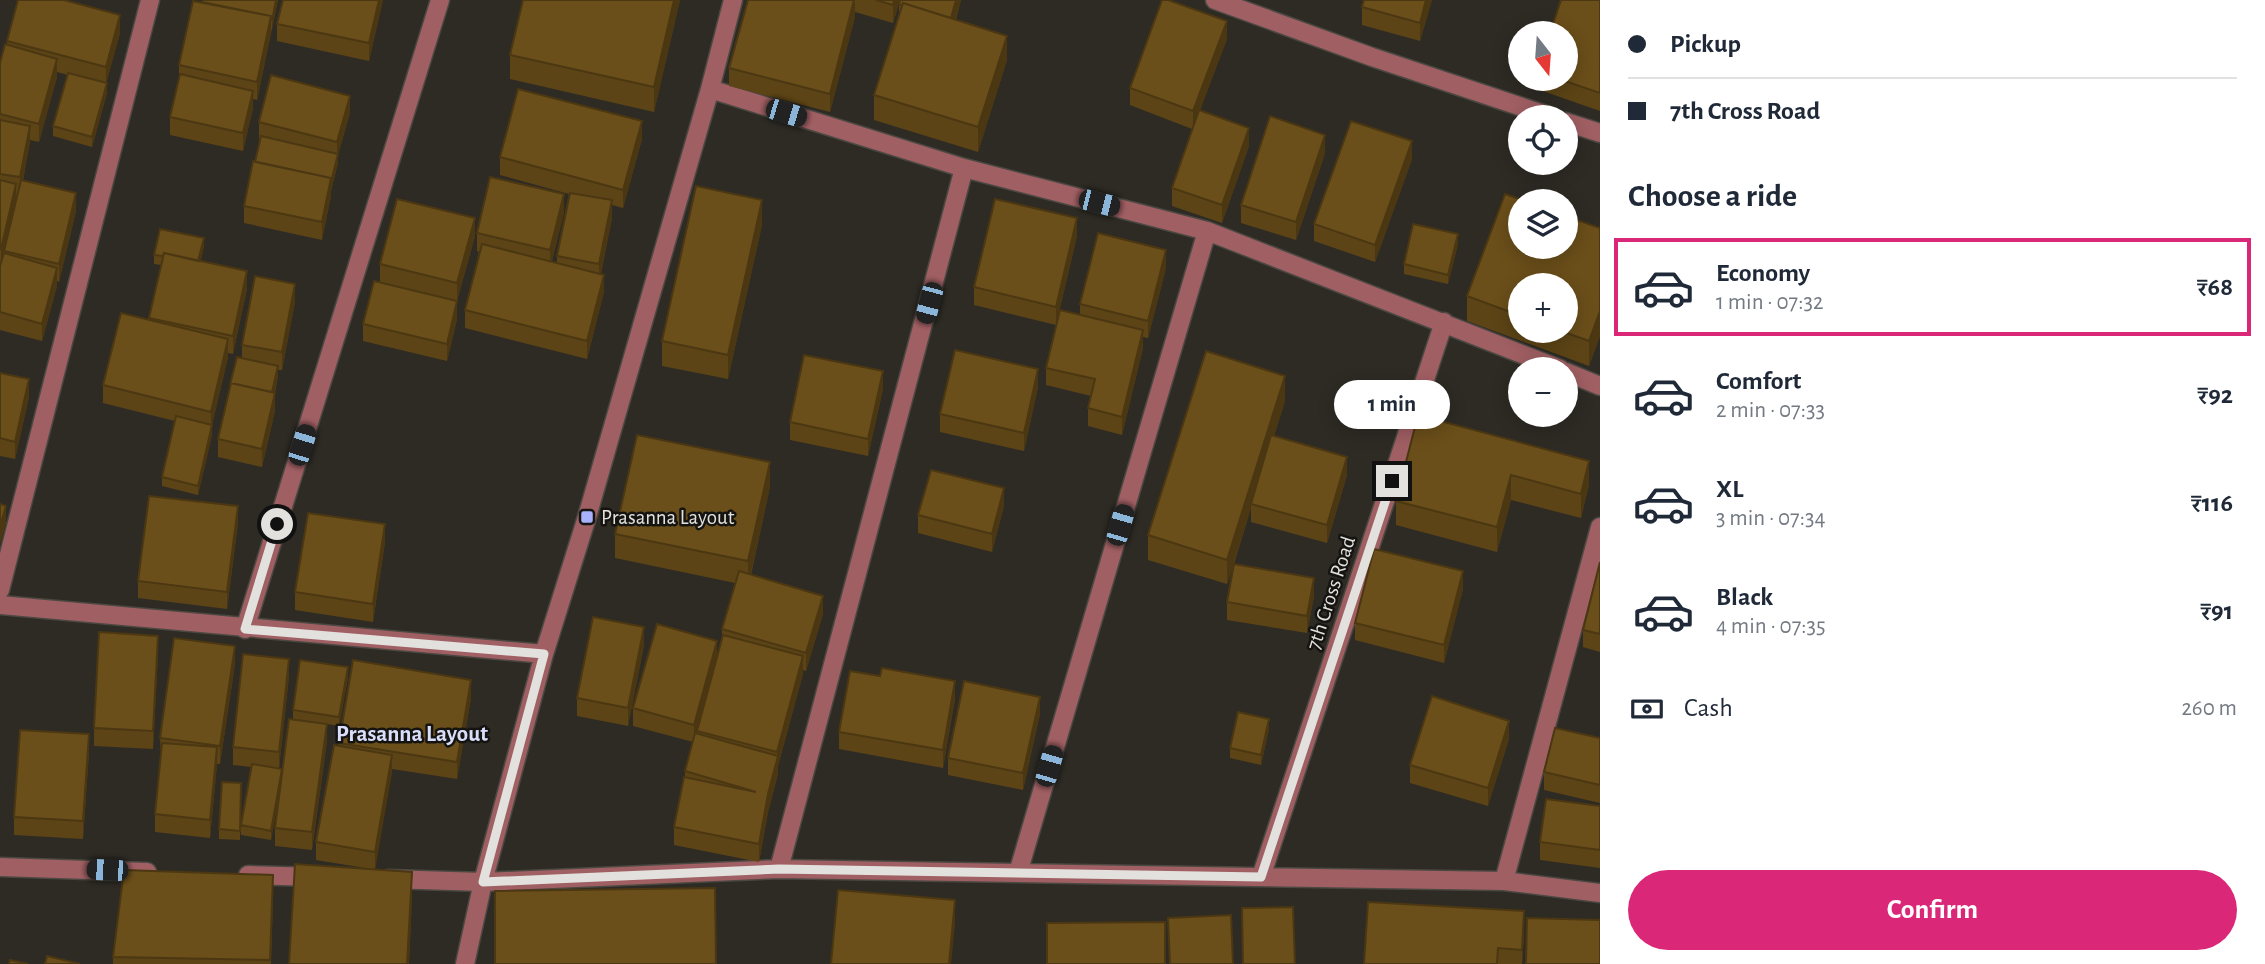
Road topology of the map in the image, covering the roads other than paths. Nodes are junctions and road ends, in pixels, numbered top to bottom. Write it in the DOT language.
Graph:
graph roads {
  1 [pos="150,0"];
  2 [pos="440,0"];
  3 [pos="733,0"];
  4 [pos="1215,0"];
  5 [pos="710,89"];
  6 [pos="1516,105"];
  7 [pos="1578,126"];
  8 [pos="1600,133"];
  9 [pos="964,169"];
  10 [pos="1207,231"];
  11 [pos="1444,322"];
  12 [pos="1530,357"];
  13 [pos="1578,377"];
  14 [pos="1600,386"];
  15 [pos="1600,527"];
  16 [pos="0,590"];
  17 [pos="0,605"];
  18 [pos="245,629"];
  19 [pos="544,654"];
  20 [pos="0,867"];
  21 [pos="779,869"];
  22 [pos="166,872"];
  23 [pos="1018,873"];
  24 [pos="234,874"];
  25 [pos="331,877"];
  26 [pos="1261,877"];
  27 [pos="372,879"];
  28 [pos="1504,881"];
  29 [pos="483,882"];
  30 [pos="1600,893"];
  31 [pos="465,964"];
  1 -- 16 [label="street"];
  2 -- 18 [label="street"];
  3 -- 5 [label="street"];
  4 -- 6 [label="street"];
  5 -- 9 [label="street"];
  5 -- 19 [label="street"];
  7 -- 8 [label="street"];
  9 -- 10 [label="street"];
  9 -- 21 [label="street"];
  10 -- 11 [label="street"];
  10 -- 23 [label="street"];
  11 -- 12 [label="street"];
  11 -- 26 [label="street, 7th Cross Road"];
  13 -- 14 [label="street"];
  15 -- 28 [label="street"];
  17 -- 18 [label="street"];
  18 -- 19 [label="street"];
  19 -- 29 [label="street"];
  20 -- 22 [label="street"];
  21 -- 23 [label="street"];
  21 -- 29 [label="street"];
  23 -- 26 [label="street"];
  24 -- 25 [label="street"];
  26 -- 28 [label="street"];
  27 -- 29 [label="street"];
  28 -- 30 [label="street"];
  29 -- 31 [label="street"];
}
